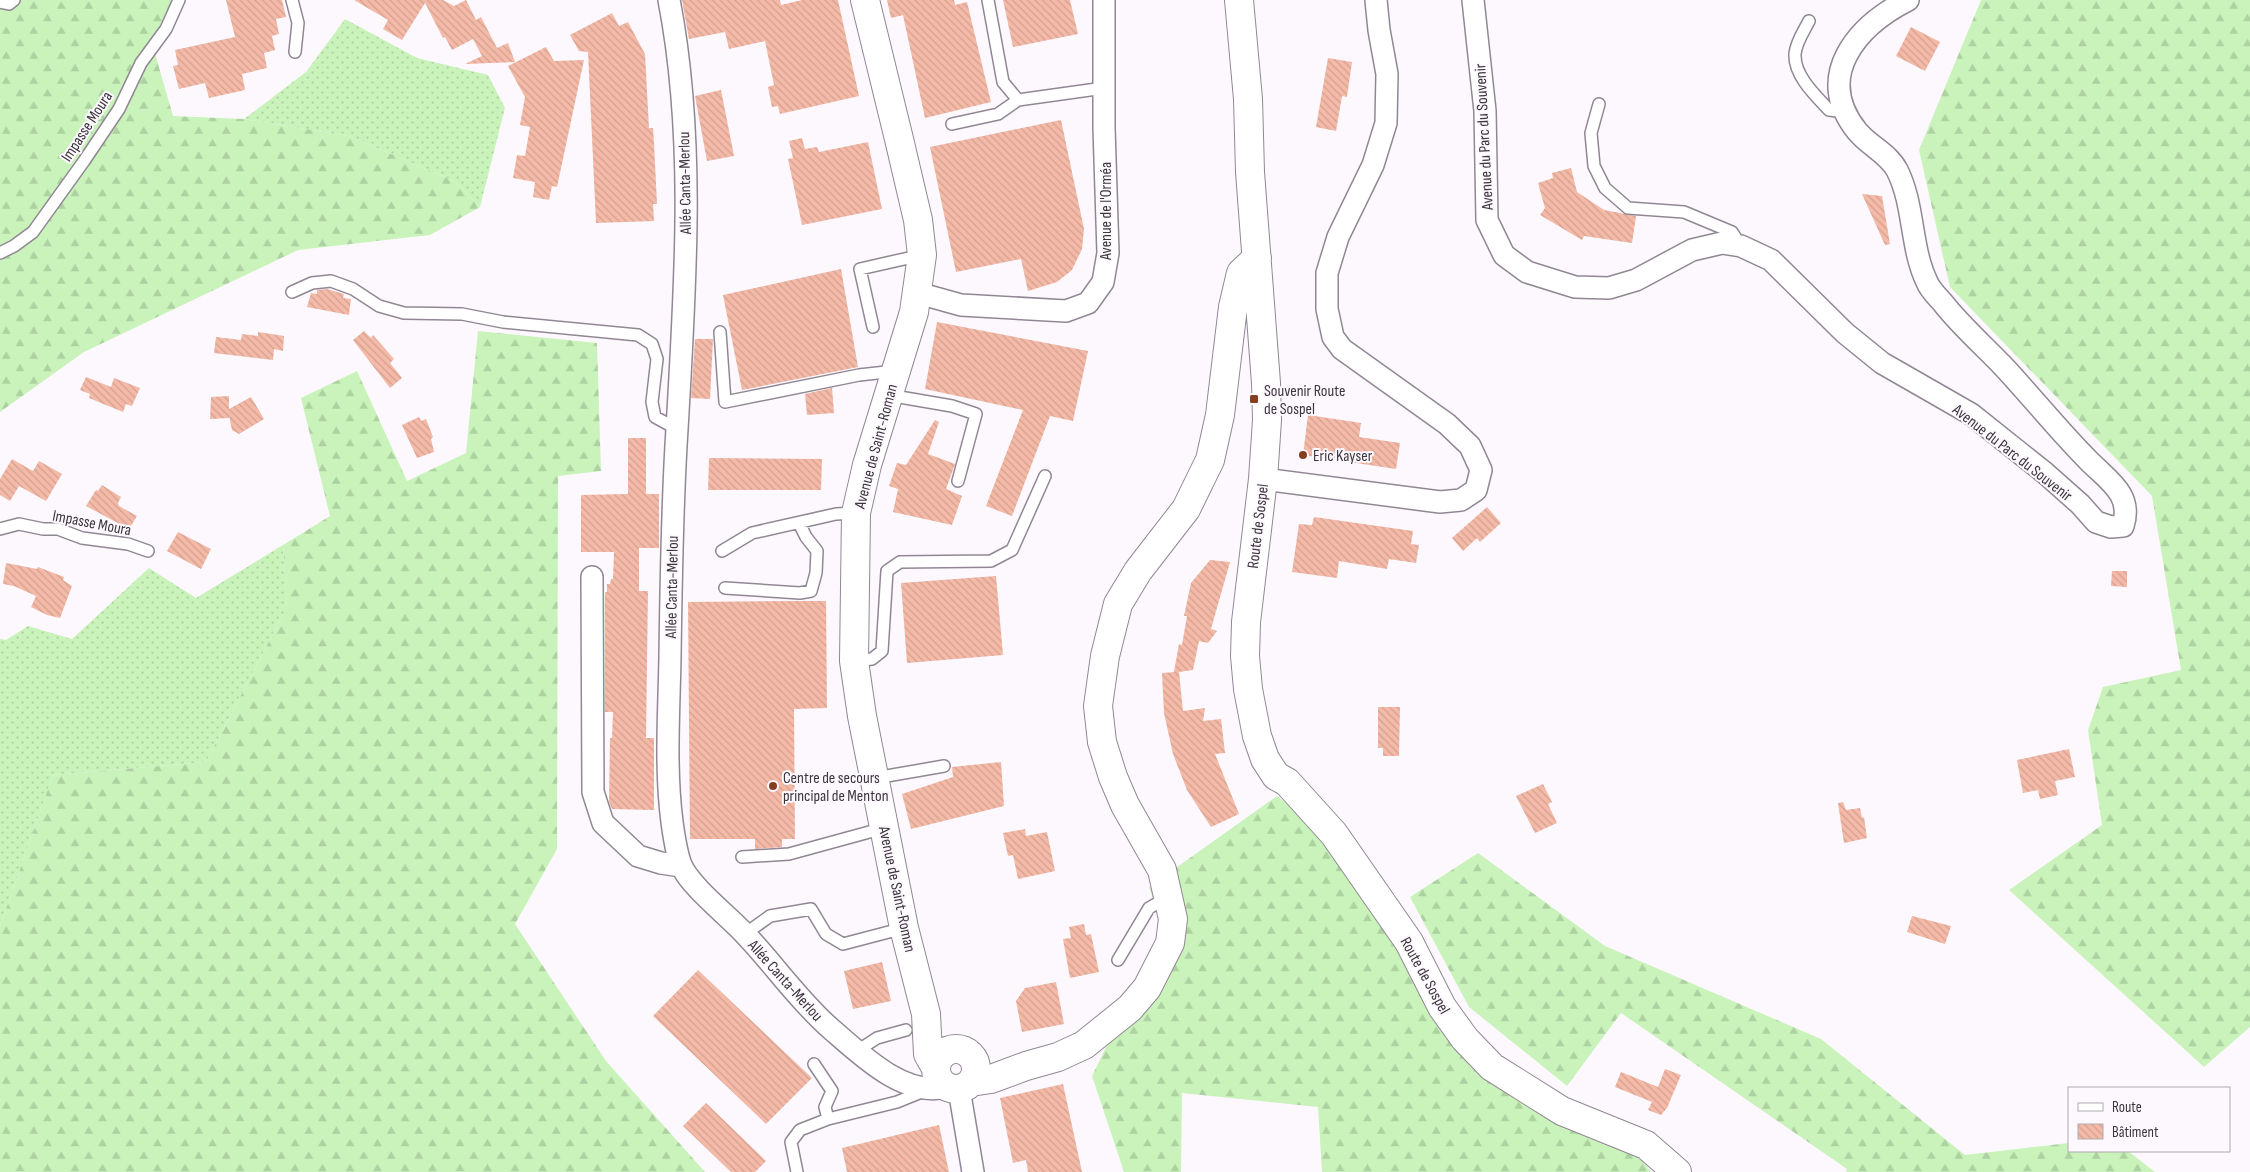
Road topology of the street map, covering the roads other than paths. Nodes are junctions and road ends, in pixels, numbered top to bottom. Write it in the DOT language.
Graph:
graph roads {
  1 [pos="14,0"];
  2 [pos="179,0"];
  3 [pos="292,0"];
  4 [pos="669,0"];
  5 [pos="864,0"];
  6 [pos="988,0"];
  7 [pos="1104,0"];
  8 [pos="1239,0"];
  9 [pos="1376,0"];
  10 [pos="1473,0"];
  11 [pos="1908,0"];
  12 [pos="0,2"];
  13 [pos="1809,21"];
  14 [pos="295,52"];
  15 [pos="1104,88"];
  16 [pos="1018,100"];
  17 [pos="1598,104"];
  18 [pos="1845,112"];
  19 [pos="952,124"];
  20 [pos="1741,246"];
  21 [pos="0,253"];
  22 [pos="922,255"];
  23 [pos="1262,258"];
  24 [pos="292,292"];
  25 [pos="918,293"];
  26 [pos="873,327"];
  27 [pos="720,332"];
  28 [pos="892,383"];
  29 [pos="677,429"];
  30 [pos="1045,476"];
  31 [pos="958,480"];
  32 [pos="1268,480"];
  33 [pos="856,513"];
  34 [pos="799,522"];
  35 [pos="0,529"];
  36 [pos="148,551"];
  37 [pos="722,551"];
  38 [pos="592,577"];
  39 [pos="725,588"];
  40 [pos="854,661"];
  41 [pos="944,766"];
  42 [pos="875,778"];
  43 [pos="885,828"];
  44 [pos="742,857"];
  45 [pos="682,866"];
  46 [pos="1169,896"];
  47 [pos="904,928"];
  48 [pos="745,934"];
  49 [pos="1118,960"];
  50 [pos="916,1022"];
  51 [pos="857,1051"];
  52 [pos="814,1064"];
  53 [pos="953,1075"];
  54 [pos="901,1080"];
  55 [pos="896,1102"];
  56 [pos="828,1119"];
  57 [pos="797,1172"];
  58 [pos="974,1172"];
  59 [pos="1677,1172"];
  1 -- 12 [label="lane"];
  2 -- 21 [label="lane, Impasse Moura"];
  3 -- 14 [label="lane"];
  4 -- 29 [label="street, Allée Canta-Merlou"];
  5 -- 22 [label="street, Avenue de Saint-Roman"];
  6 -- 16 [label="lane"];
  7 -- 15 [label="street, Avenue de l'Orméa"];
  8 -- 23 [label="street, Route de Sospel"];
  9 -- 32 [label="street"];
  10 -- 20 [label="street, Avenue du Parc du Souvenir"];
  11 -- 18 [label="street, Avenue du Parc du Souvenir"];
  13 -- 18 [label="lane"];
  15 -- 16 [label="lane"];
  15 -- 25 [label="street, Avenue de l'Orméa"];
  16 -- 19 [label="lane"];
  17 -- 20 [label="lane"];
  18 -- 20 [label="street, Avenue du Parc du Souvenir"];
  22 -- 25 [label="street, Avenue de Saint-Roman"];
  22 -- 26 [label="lane"];
  23 -- 32 [label="street, Route de Sospel"];
  23 -- 46 [label="street"];
  24 -- 29 [label="lane"];
  25 -- 28 [label="street, Avenue de Saint-Roman"];
  27 -- 28 [label="lane"];
  28 -- 31 [label="lane"];
  28 -- 33 [label="street, Avenue de Saint-Roman"];
  29 -- 45 [label="street, Allée Canta-Merlou"];
  30 -- 40 [label="lane"];
  32 -- 59 [label="street, Route de Sospel"];
  33 -- 34 [label="lane"];
  33 -- 40 [label="street, Avenue de Saint-Roman"];
  34 -- 37 [label="lane"];
  34 -- 39 [label="lane"];
  35 -- 36 [label="lane, Impasse Moura"];
  38 -- 45 [label="street"];
  40 -- 42 [label="street, Avenue de Saint-Roman"];
  41 -- 42 [label="lane"];
  42 -- 43 [label="street, Avenue de Saint-Roman"];
  43 -- 44 [label="lane"];
  43 -- 47 [label="street, Avenue de Saint-Roman"];
  45 -- 48 [label="street, Allée Canta-Merlou"];
  46 -- 49 [label="lane"];
  46 -- 53 [label="street"];
  47 -- 48 [label="lane"];
  47 -- 50 [label="street, Avenue de Saint-Roman"];
  48 -- 51 [label="street, Allée Canta-Merlou"];
  50 -- 51 [label="lane"];
  50 -- 53 [label="street, Avenue de Saint-Roman"];
  51 -- 54 [label="street, Allée Canta-Merlou"];
  52 -- 56 [label="lane"];
  53 -- 54 [label="street"];
  53 -- 55 [label="lane"];
  53 -- 58 [label="street"];
  54 -- 55 [label="lane"];
  55 -- 56 [label="lane"];
  56 -- 57 [label="lane"];
}
